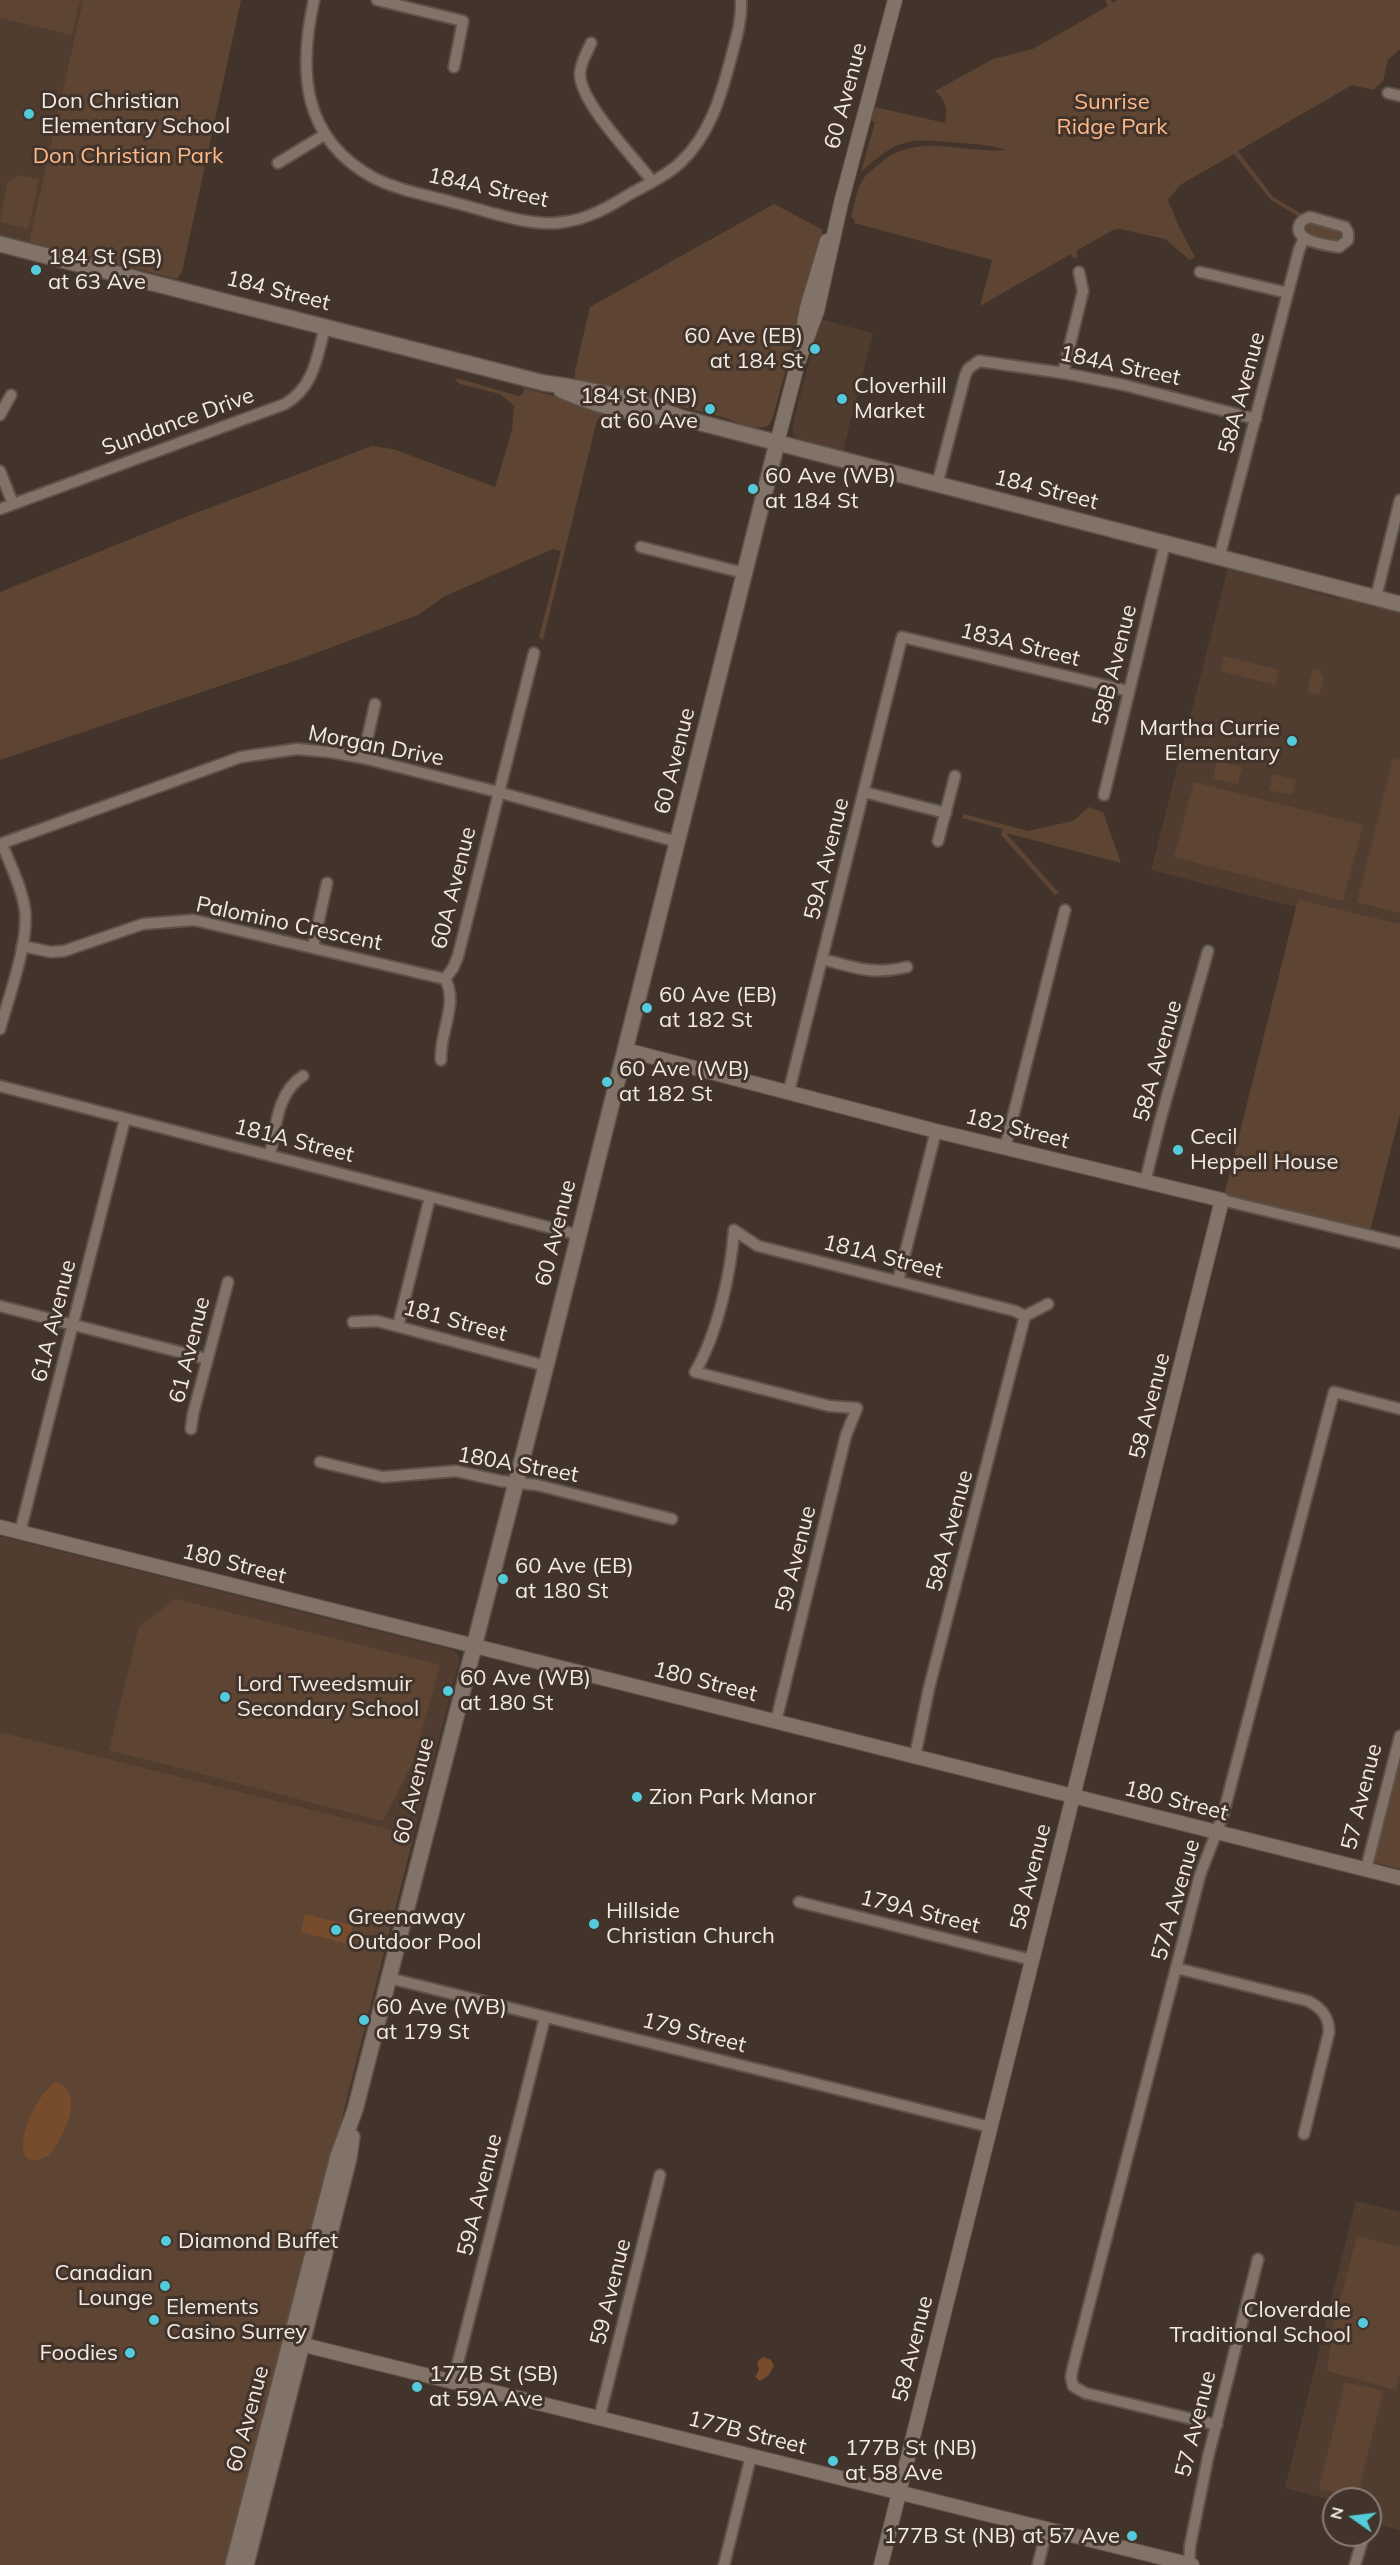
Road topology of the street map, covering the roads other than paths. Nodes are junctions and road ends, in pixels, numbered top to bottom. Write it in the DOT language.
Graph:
graph roads {
  1 [pos="314,0"];
  2 [pos="377,0"];
  3 [pos="741,0"];
  4 [pos="895,0"];
  5 [pos="591,43"];
  6 [pos="454,67"];
  7 [pos="1388,93"];
  8 [pos="1400,96"];
  9 [pos="324,135"];
  10 [pos="278,163"];
  11 [pos="652,181"];
  12 [pos="1304,238"];
  13 [pos="0,244"];
  14 [pos="1079,272"];
  15 [pos="1200,272"];
  16 [pos="1288,293"];
  17 [pos="325,327"];
  18 [pos="1063,373"];
  19 [pos="10,395"];
  20 [pos="0,415"];
  21 [pos="1256,419"];
  22 [pos="777,443"];
  23 [pos="0,471"];
  24 [pos="937,485"];
  25 [pos="1400,500"];
  26 [pos="13,504"];
  27 [pos="0,509"];
  28 [pos="1165,543"];
  29 [pos="641,547"];
  30 [pos="1220,558"];
  31 [pos="744,573"];
  32 [pos="1376,597"];
  33 [pos="1400,604"];
  34 [pos="902,636"];
  35 [pos="534,652"];
  36 [pos="1129,691"];
  37 [pos="375,704"];
  38 [pos="363,758"];
  39 [pos="955,776"];
  40 [pos="498,792"];
  41 [pos="864,792"];
  42 [pos="1104,795"];
  43 [pos="946,813"];
  44 [pos="939,841"];
  45 [pos="678,842"];
  46 [pos="1,844"];
  47 [pos="327,883"];
  48 [pos="1065,910"];
  49 [pos="22,946"];
  50 [pos="313,947"];
  51 [pos="1208,951"];
  52 [pos="822,959"];
  53 [pos="907,968"];
  54 [pos="445,979"];
  55 [pos="0,1029"];
  56 [pos="626,1050"];
  57 [pos="441,1060"];
  58 [pos="303,1076"];
  59 [pos="0,1086"];
  60 [pos="789,1091"];
  61 [pos="125,1119"];
  62 [pos="936,1131"];
  63 [pos="1005,1148"];
  64 [pos="270,1155"];
  65 [pos="1145,1182"];
  66 [pos="430,1197"];
  67 [pos="1222,1200"];
  68 [pos="579,1235"];
  69 [pos="1400,1243"];
  70 [pos="898,1281"];
  71 [pos="228,1282"];
  72 [pos="1048,1304"];
  73 [pos="0,1306"];
  74 [pos="1026,1316"];
  75 [pos="353,1322"];
  76 [pos="74,1325"];
  77 [pos="398,1326"];
  78 [pos="207,1359"];
  79 [pos="546,1366"];
  80 [pos="856,1408"];
  81 [pos="1400,1409"];
  82 [pos="191,1429"];
  83 [pos="320,1462"];
  84 [pos="516,1483"];
  85 [pos="672,1519"];
  86 [pos="0,1527"];
  87 [pos="20,1532"];
  88 [pos="474,1645"];
  89 [pos="776,1721"];
  90 [pos="1400,1736"];
  91 [pos="915,1756"];
  92 [pos="1073,1796"];
  93 [pos="1216,1833"];
  94 [pos="1366,1869"];
  95 [pos="1400,1878"];
  96 [pos="799,1902"];
  97 [pos="1032,1960"];
  98 [pos="1176,1968"];
  99 [pos="389,1978"];
  100 [pos="545,2017"];
  101 [pos="990,2127"];
  102 [pos="1304,2134"];
  103 [pos="660,2175"];
  104 [pos="1258,2259"];
  105 [pos="297,2343"];
  106 [pos="453,2382"];
  107 [pos="599,2419"];
  108 [pos="1217,2425"];
  109 [pos="751,2456"];
  110 [pos="899,2493"];
  111 [pos="1047,2529"];
  112 [pos="1360,2547"];
  113 [pos="241,2560"];
  114 [pos="724,2565"];
  115 [pos="881,2565"];
  116 [pos="1038,2565"];
  117 [pos="1190,2565"];
  118 [pos="1355,2565"];
  1 -- 9 [label="street"];
  2 -- 6 [label="street"];
  3 -- 11 [label="street"];
  4 -- 22 [label="street, 60 Avenue"];
  5 -- 11 [label="street"];
  7 -- 8 [label="street"];
  9 -- 10 [label="street"];
  9 -- 11 [label="street, 184A Street"];
  12 -- 16 [label="street, 58A Avenue"];
  13 -- 17 [label="main road, 184 Street"];
  14 -- 18 [label="street"];
  15 -- 16 [label="street"];
  16 -- 21 [label="street, 58A Avenue"];
  17 -- 22 [label="main road, 184 Street"];
  17 -- 26 [label="street, Sundance Drive"];
  18 -- 21 [label="street, 184A Street"];
  18 -- 24 [label="street, 184A Street"];
  19 -- 20 [label="street"];
  21 -- 30 [label="street, 58A Avenue"];
  22 -- 24 [label="main road, 184 Street"];
  22 -- 31 [label="main road, 60 Avenue"];
  23 -- 26 [label="street"];
  24 -- 28 [label="main road, 184 Street"];
  25 -- 32 [label="street"];
  26 -- 27 [label="street, Sundance Drive"];
  28 -- 30 [label="main road, 184 Street"];
  28 -- 36 [label="street, 58B Avenue"];
  29 -- 31 [label="street"];
  30 -- 32 [label="main road, 184 Street"];
  31 -- 45 [label="main road, 60 Avenue"];
  32 -- 33 [label="main road, 184 Street"];
  34 -- 36 [label="street, 183A Street"];
  34 -- 41 [label="street, 59A Avenue"];
  35 -- 40 [label="street, 60A Avenue"];
  36 -- 42 [label="street, 58B Avenue"];
  37 -- 38 [label="street"];
  38 -- 40 [label="street, Morgan Drive"];
  38 -- 46 [label="street, Morgan Drive"];
  39 -- 43 [label="street"];
  40 -- 45 [label="street, Morgan Drive"];
  40 -- 54 [label="street, 60A Avenue"];
  41 -- 43 [label="street"];
  41 -- 52 [label="street, 59A Avenue"];
  43 -- 44 [label="street"];
  45 -- 56 [label="main road, 60 Avenue"];
  46 -- 49 [label="street"];
  47 -- 50 [label="street"];
  48 -- 63 [label="street"];
  49 -- 50 [label="street, Palomino Crescent"];
  49 -- 55 [label="street"];
  50 -- 54 [label="street, Palomino Crescent"];
  51 -- 65 [label="street, 58A Avenue"];
  52 -- 53 [label="street"];
  52 -- 60 [label="street, 59A Avenue"];
  54 -- 57 [label="street, 60A Avenue"];
  56 -- 60 [label="street, 182 Street"];
  56 -- 68 [label="main road, 60 Avenue"];
  58 -- 64 [label="street"];
  59 -- 61 [label="street, 181A Street"];
  60 -- 62 [label="street, 182 Street"];
  61 -- 64 [label="street, 181A Street"];
  61 -- 76 [label="street, 61A Avenue"];
  62 -- 63 [label="street, 182 Street"];
  62 -- 70 [label="street"];
  63 -- 65 [label="street, 182 Street"];
  64 -- 66 [label="street, 181A Street"];
  65 -- 67 [label="street, 182 Street"];
  66 -- 68 [label="street, 181A Street"];
  66 -- 77 [label="street"];
  67 -- 69 [label="street, 182 Street"];
  67 -- 92 [label="street, 58 Avenue"];
  68 -- 79 [label="main road, 60 Avenue"];
  70 -- 74 [label="street, 181A Street"];
  70 -- 80 [label="street, 181A Street"];
  71 -- 78 [label="street, 61 Avenue"];
  72 -- 74 [label="street"];
  73 -- 76 [label="street"];
  74 -- 91 [label="street, 58A Avenue"];
  75 -- 77 [label="street, 181 Street"];
  76 -- 78 [label="street"];
  76 -- 87 [label="street, 61A Avenue"];
  77 -- 79 [label="street, 181 Street"];
  78 -- 82 [label="street, 61 Avenue"];
  79 -- 84 [label="main road, 60 Avenue"];
  80 -- 89 [label="street, 59 Avenue"];
  81 -- 93 [label="street, 57A Avenue"];
  83 -- 84 [label="street, 180A Street"];
  84 -- 85 [label="street, 180A Street"];
  84 -- 88 [label="main road, 60 Avenue"];
  86 -- 87 [label="street, 180 Street"];
  87 -- 88 [label="street, 180 Street"];
  88 -- 89 [label="street, 180 Street"];
  88 -- 99 [label="main road, 60 Avenue"];
  89 -- 91 [label="street, 180 Street"];
  90 -- 94 [label="street, 57 Avenue"];
  91 -- 92 [label="street, 180 Street"];
  92 -- 93 [label="street, 180 Street"];
  92 -- 97 [label="street, 58 Avenue"];
  93 -- 94 [label="street, 180 Street"];
  93 -- 98 [label="street, 57A Avenue"];
  94 -- 95 [label="street, 180 Street"];
  96 -- 97 [label="street, 179A Street"];
  97 -- 101 [label="street, 58 Avenue"];
  98 -- 102 [label="street"];
  98 -- 108 [label="street, 57A Avenue"];
  99 -- 100 [label="street, 179 Street"];
  99 -- 105 [label="main road, 60 Avenue"];
  100 -- 101 [label="street, 179 Street"];
  100 -- 106 [label="street, 59A Avenue"];
  101 -- 110 [label="street, 58 Avenue"];
  103 -- 107 [label="street, 59 Avenue"];
  104 -- 108 [label="street, 57 Avenue"];
  105 -- 106 [label="street, 177B Street"];
  105 -- 113 [label="main road, 60 Avenue"];
  105 -- 113 [label="main road, 60 Avenue"];
  106 -- 107 [label="street, 177B Street"];
  107 -- 109 [label="street, 177B Street"];
  108 -- 117 [label="street, 57 Avenue"];
  109 -- 110 [label="street, 177B Street"];
  109 -- 114 [label="street"];
  110 -- 111 [label="street, 177B Street"];
  110 -- 115 [label="street, 58 Avenue"];
  111 -- 116 [label="street"];
  111 -- 117 [label="street, 177B Street"];
  112 -- 118 [label="street"];
}
